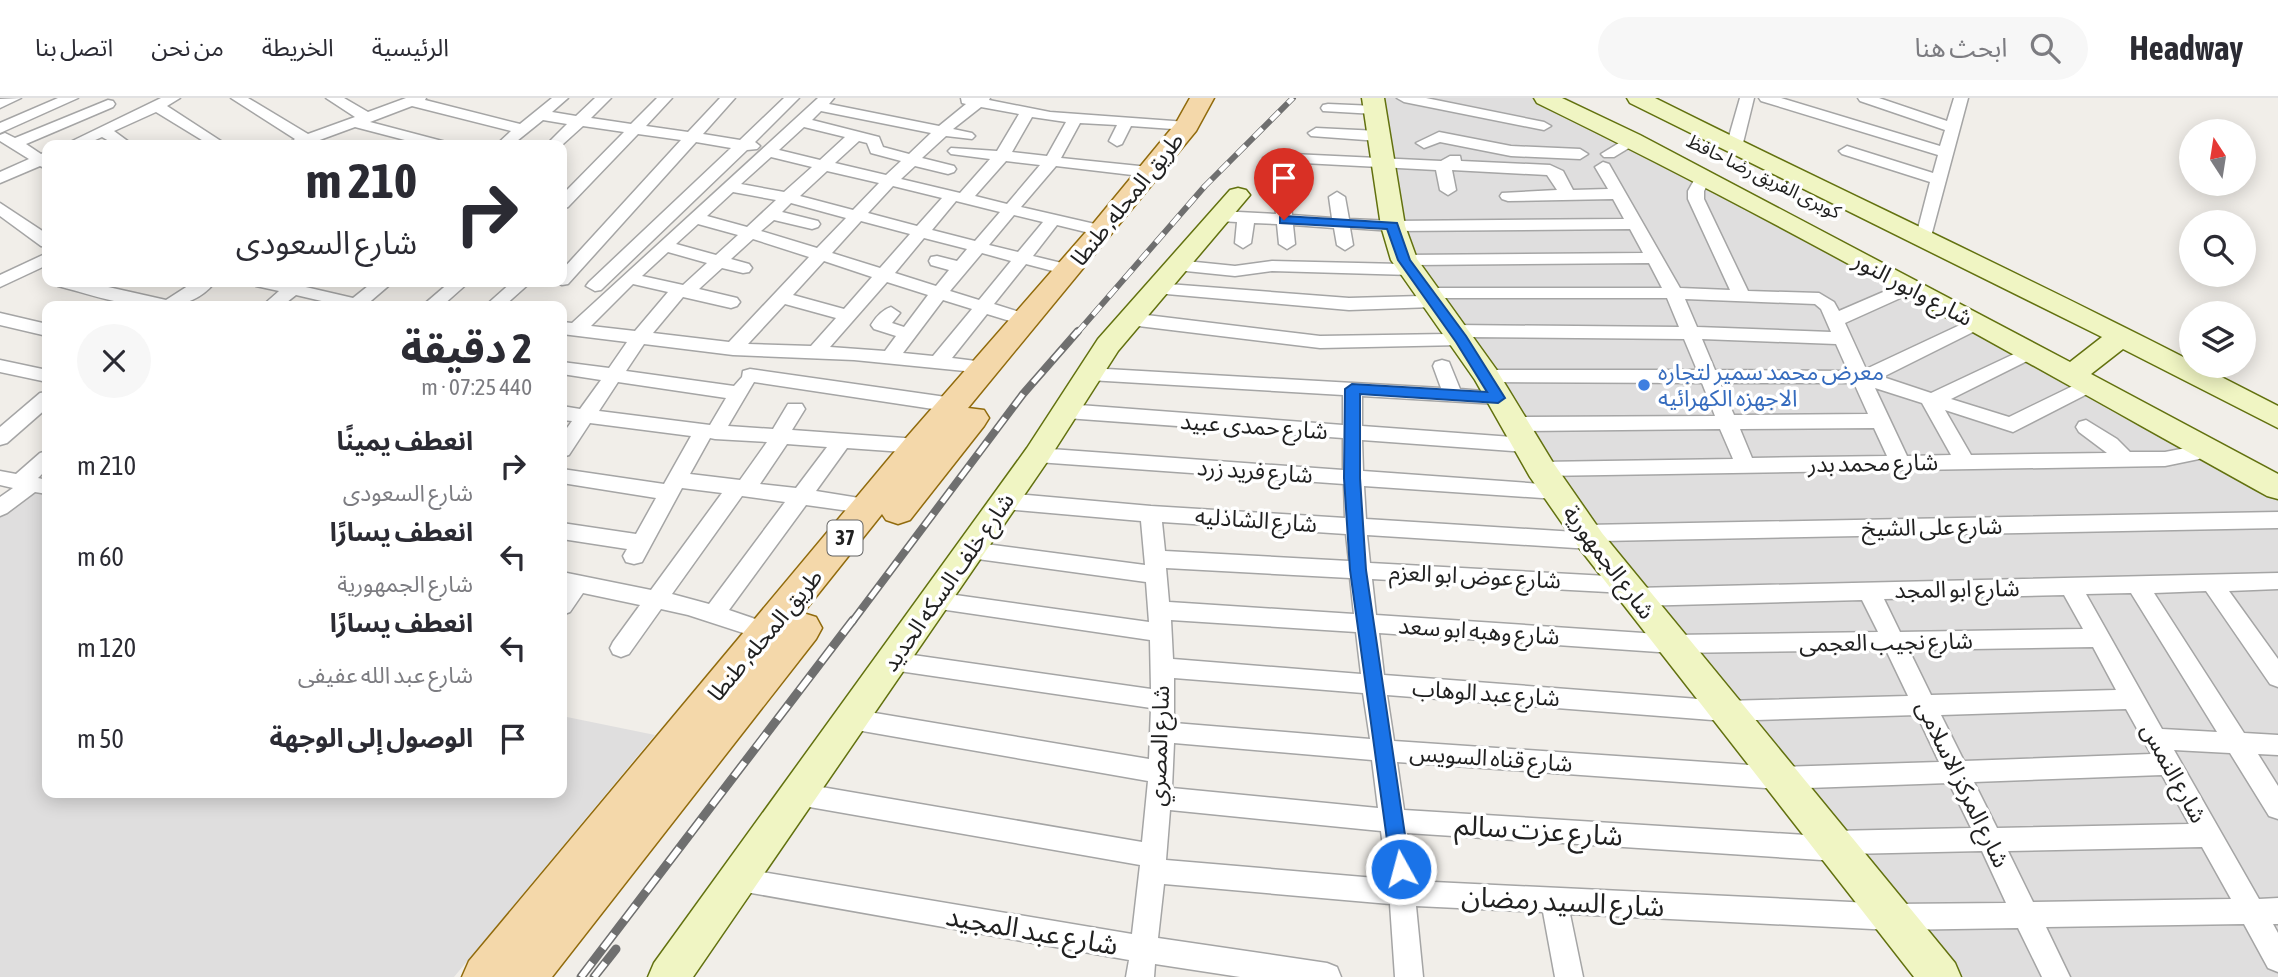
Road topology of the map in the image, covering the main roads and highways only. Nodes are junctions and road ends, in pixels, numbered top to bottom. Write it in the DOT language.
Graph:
graph roads {
  1 [pos="1223,98"];
  2 [pos="1195,112"];
  3 [pos="624,827"];
  4 [pos="568,897"];
  5 [pos="485,977"];
  6 [pos="523,977"];
  1 -- 3 [label="main road, طريق المحله, طنطا / 37"];
  2 -- 3 [label="main road, طريق المحله, طنطا / 37"];
  3 -- 4 [label="main road, طريق المحله, طنطا / 37"];
  4 -- 5 [label="main road, طريق المحله, طنطا / 37"];
  4 -- 6 [label="main road, طريق المحله, طنطا / 37"];
}
